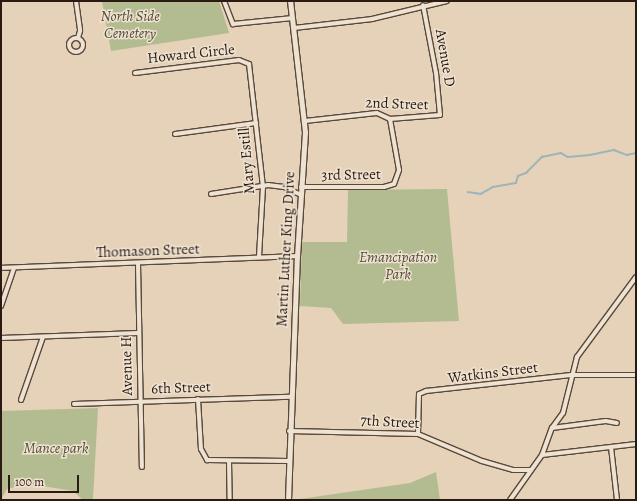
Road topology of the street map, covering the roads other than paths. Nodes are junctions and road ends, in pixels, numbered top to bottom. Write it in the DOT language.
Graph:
graph roads {
  1 [pos="76,1"];
  2 [pos="224,1"];
  3 [pos="290,1"];
  4 [pos="447,1"];
  5 [pos="423,5"];
  6 [pos="292,18"];
  7 [pos="294,28"];
  8 [pos="78,38"];
  9 [pos="249,64"];
  10 [pos="135,73"];
  11 [pos="440,116"];
  12 [pos="390,119"];
  13 [pos="305,121"];
  14 [pos="256,124"];
  15 [pos="175,134"];
  16 [pos="301,187"];
  17 [pos="263,188"];
  18 [pos="211,194"];
  19 [pos="301,195"];
  20 [pos="297,256"];
  21 [pos="258,257"];
  22 [pos="138,264"];
  23 [pos="1,268"];
  24 [pos="14,268"];
  25 [pos="636,277"];
  26 [pos="1,306"];
  27 [pos="138,333"];
  28 [pos="43,337"];
  29 [pos="1,338"];
  30 [pos="571,375"];
  31 [pos="636,375"];
  32 [pos="290,397"];
  33 [pos="198,399"];
  34 [pos="21,400"];
  35 [pos="139,402"];
  36 [pos="74,404"];
  37 [pos="617,423"];
  38 [pos="552,428"];
  39 [pos="289,431"];
  40 [pos="418,434"];
  41 [pos="636,444"];
  42 [pos="611,447"];
  43 [pos="542,455"];
  44 [pos="230,461"];
  45 [pos="288,462"];
  46 [pos="142,467"];
  47 [pos="531,470"];
  48 [pos="230,500"];
  49 [pos="288,500"];
  50 [pos="510,500"];
  51 [pos="618,500"];
  1 -- 8 [label="street"];
  2 -- 6 [label="street"];
  3 -- 6 [label="street, Martin Luther King Drive"];
  4 -- 5 [label="street"];
  5 -- 7 [label="street"];
  5 -- 11 [label="street, Avenue D"];
  6 -- 7 [label="street, Martin Luther King Drive"];
  7 -- 13 [label="street, Martin Luther King Drive"];
  9 -- 10 [label="street, Howard Circle"];
  9 -- 14 [label="street, Mary Estill"];
  11 -- 12 [label="street, 2nd Street"];
  12 -- 13 [label="street, 2nd Street"];
  12 -- 16 [label="street, 3rd Street"];
  13 -- 16 [label="street, Martin Luther King Drive"];
  14 -- 15 [label="street"];
  14 -- 17 [label="street, Mary Estill"];
  16 -- 19 [label="street, Martin Luther King Drive"];
  17 -- 18 [label="street"];
  17 -- 19 [label="street"];
  17 -- 21 [label="street, Mary Estill"];
  19 -- 20 [label="street, Martin Luther King Drive"];
  20 -- 21 [label="street, Thomason Street"];
  20 -- 32 [label="street, Martin Luther King Drive"];
  21 -- 22 [label="street, Thomason Street"];
  22 -- 24 [label="street, Thomason Street"];
  22 -- 27 [label="street, Avenue H"];
  23 -- 24 [label="street, Thomason Street"];
  24 -- 26 [label="street"];
  25 -- 30 [label="street"];
  27 -- 28 [label="street"];
  27 -- 35 [label="street, Avenue H"];
  28 -- 29 [label="street"];
  28 -- 34 [label="street"];
  30 -- 31 [label="street, Watkins Street"];
  30 -- 38 [label="street"];
  30 -- 40 [label="street, Watkins Street"];
  32 -- 33 [label="street, 6th Street"];
  32 -- 39 [label="street, Martin Luther King Drive"];
  33 -- 35 [label="street, 6th Street"];
  33 -- 44 [label="street"];
  35 -- 36 [label="street, 6th Street"];
  35 -- 46 [label="street, Avenue H"];
  37 -- 38 [label="street"];
  38 -- 43 [label="street"];
  39 -- 40 [label="street, 7th Street"];
  39 -- 45 [label="street, Martin Luther King Drive"];
  40 -- 47 [label="street, 7th Street"];
  41 -- 42 [label="street"];
  42 -- 43 [label="street"];
  42 -- 51 [label="street"];
  43 -- 47 [label="street"];
  44 -- 45 [label="street"];
  44 -- 48 [label="street"];
  45 -- 49 [label="street, Martin Luther King Drive"];
  47 -- 50 [label="street"];
}
